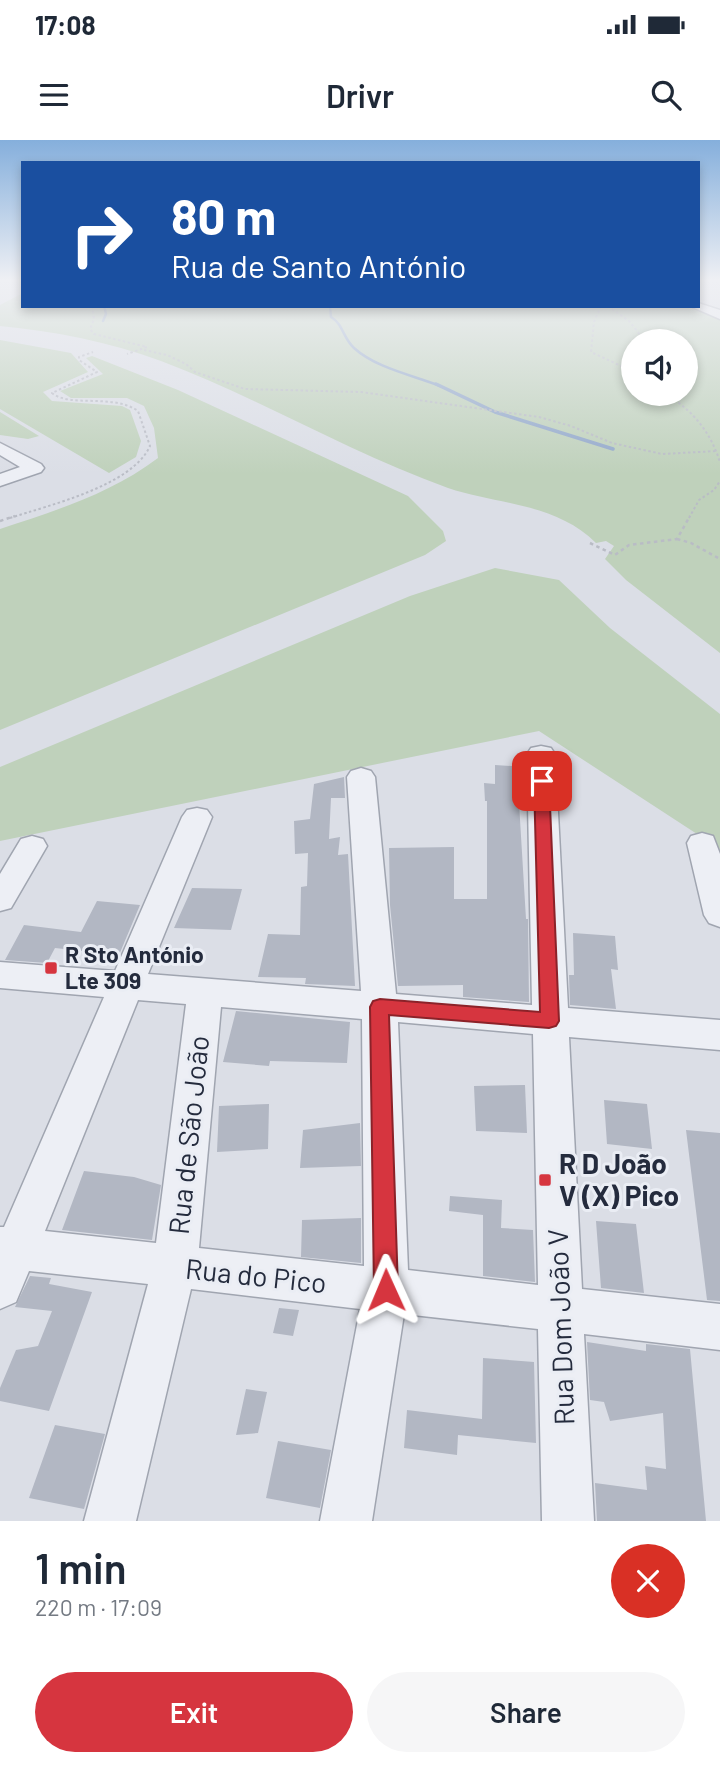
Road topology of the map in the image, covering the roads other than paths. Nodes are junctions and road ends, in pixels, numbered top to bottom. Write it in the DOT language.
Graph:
graph roads {
  1 [pos="0,448"];
  2 [pos="0,480"];
  3 [pos="541,754"];
  4 [pos="361,777"];
  5 [pos="197,817"];
  6 [pos="702,843"];
  7 [pos="32,846"];
  8 [pos="0,900"];
  9 [pos="720,915"];
  10 [pos="0,975"];
  11 [pos="126,985"];
  12 [pos="205,992"];
  13 [pos="380,1007"];
  14 [pos="549,1021"];
  15 [pos="720,1035"];
  16 [pos="5,1261"];
  17 [pos="174,1267"];
  18 [pos="386,1290"];
  19 [pos="560,1310"];
  20 [pos="720,1327"];
  21 [pos="110,1521"];
  22 [pos="346,1521"];
  23 [pos="568,1521"];
  1 -- 2 [label="street"];
  3 -- 14 [label="street, Rua Dom João V"];
  4 -- 13 [label="street"];
  5 -- 11 [label="street"];
  6 -- 9 [label="street"];
  7 -- 8 [label="street"];
  10 -- 11 [label="street"];
  11 -- 12 [label="street"];
  11 -- 16 [label="street"];
  12 -- 13 [label="street"];
  12 -- 17 [label="street, Rua de São João"];
  13 -- 14 [label="street"];
  13 -- 18 [label="street"];
  14 -- 15 [label="street"];
  14 -- 19 [label="street, Rua Dom João V"];
  16 -- 17 [label="street, Rua do Pico"];
  17 -- 18 [label="street, Rua do Pico"];
  17 -- 21 [label="street, Rua de São João"];
  18 -- 19 [label="street, Rua do Pico"];
  18 -- 22 [label="street"];
  19 -- 20 [label="street, Rua do Pico"];
  19 -- 23 [label="street, Rua Dom João V"];
}
